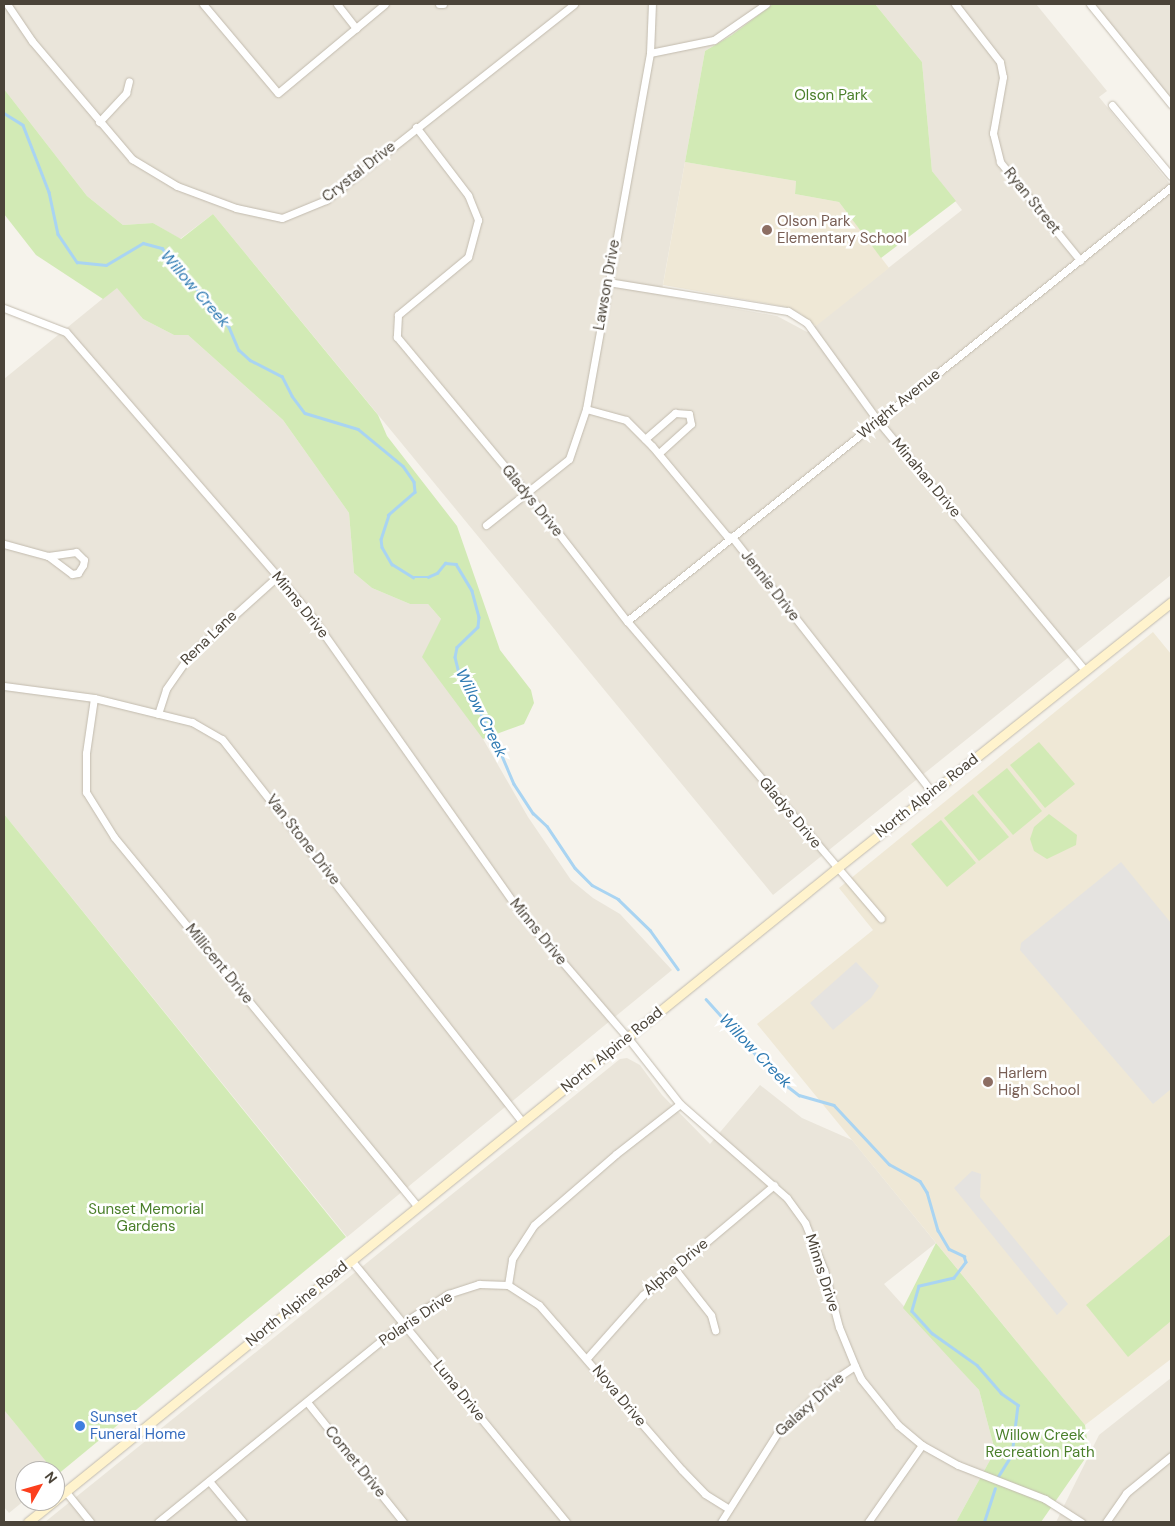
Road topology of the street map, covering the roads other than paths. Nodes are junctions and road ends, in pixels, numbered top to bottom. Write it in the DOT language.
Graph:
graph roads {
  1 [pos="7,4"];
  2 [pos="203,4"];
  3 [pos="337,4"];
  4 [pos="385,4"];
  5 [pos="574,4"];
  6 [pos="652,4"];
  7 [pos="766,4"];
  8 [pos="955,4"];
  9 [pos="1090,4"];
  10 [pos="356,28"];
  11 [pos="650,53"];
  12 [pos="130,80"];
  13 [pos="1171,104"];
  14 [pos="1112,105"];
  15 [pos="99,122"];
  16 [pos="416,127"];
  17 [pos="1171,176"];
  18 [pos="1171,187"];
  19 [pos="1080,260"];
  20 [pos="608,282"];
  21 [pos="4,308"];
  22 [pos="586,409"];
  23 [pos="878,420"];
  24 [pos="645,439"];
  25 [pos="658,454"];
  26 [pos="528,494"];
  27 [pos="486,525"];
  28 [pos="732,538"];
  29 [pos="4,544"];
  30 [pos="48,556"];
  31 [pos="278,576"];
  32 [pos="1171,602"];
  33 [pos="627,621"];
  34 [pos="1086,670"];
  35 [pos="4,686"];
  36 [pos="94,698"];
  37 [pos="158,714"];
  38 [pos="932,792"];
  39 [pos="837,868"];
  40 [pos="881,918"];
  41 [pos="628,1038"];
  42 [pos="680,1104"];
  43 [pos="522,1122"];
  44 [pos="774,1185"];
  45 [pos="417,1206"];
  46 [pos="351,1260"];
  47 [pos="674,1268"];
  48 [pos="508,1285"];
  49 [pos="403,1323"];
  50 [pos="714,1330"];
  51 [pos="587,1358"];
  52 [pos="855,1366"];
  53 [pos="307,1402"];
  54 [pos="922,1445"];
  55 [pos="1171,1456"];
  56 [pos="209,1481"];
  57 [pos="66,1492"];
  58 [pos="729,1509"];
  59 [pos="42,1511"];
  60 [pos="28,1522"];
  61 [pos="90,1522"];
  62 [pos="158,1522"];
  63 [pos="243,1522"];
  64 [pos="403,1522"];
  65 [pos="566,1522"];
  66 [pos="721,1522"];
  67 [pos="868,1522"];
  68 [pos="1082,1522"];
  69 [pos="1106,1522"];
  1 -- 15 [label="street, Crystal Drive"];
  2 -- 10 [label="street"];
  3 -- 10 [label="street"];
  4 -- 10 [label="street"];
  5 -- 16 [label="street, Crystal Drive"];
  6 -- 11 [label="street, Lawson Drive"];
  7 -- 11 [label="street"];
  8 -- 19 [label="street, Ryan Street"];
  9 -- 13 [label="street"];
  11 -- 20 [label="street, Lawson Drive"];
  12 -- 15 [label="street"];
  14 -- 17 [label="street"];
  15 -- 16 [label="street, Crystal Drive"];
  16 -- 26 [label="street, Gladys Drive"];
  18 -- 19 [label="street, Wright Avenue"];
  19 -- 23 [label="street, Wright Avenue"];
  20 -- 22 [label="street, Lawson Drive"];
  20 -- 23 [label="street, Minahan Drive"];
  21 -- 31 [label="street, Minns Drive"];
  22 -- 24 [label="street, Jennie Drive"];
  22 -- 26 [label="street, Lawson Drive"];
  23 -- 28 [label="street, Wright Avenue"];
  23 -- 34 [label="street, Minahan Drive"];
  24 -- 25 [label="street, Jennie Drive"];
  24 -- 25 [label="street"];
  25 -- 28 [label="street, Jennie Drive"];
  26 -- 27 [label="street, Lawson Drive"];
  26 -- 33 [label="street, Gladys Drive"];
  28 -- 33 [label="street, Wright Avenue"];
  28 -- 38 [label="street, Jennie Drive"];
  29 -- 30 [label="street"];
  30 -- 30 [label="street"];
  31 -- 37 [label="street, Rena Lane"];
  31 -- 41 [label="street, Minns Drive"];
  32 -- 34 [label="main road, North Alpine Road"];
  33 -- 39 [label="street, Gladys Drive"];
  34 -- 38 [label="main road, North Alpine Road"];
  35 -- 36 [label="street, Van Stone Drive"];
  36 -- 37 [label="street, Van Stone Drive"];
  36 -- 45 [label="street, Millicent Drive"];
  37 -- 43 [label="street, Van Stone Drive"];
  38 -- 39 [label="main road, North Alpine Road"];
  39 -- 40 [label="street, Gladys Drive"];
  39 -- 41 [label="main road, North Alpine Road"];
  41 -- 42 [label="street, Minns Drive"];
  41 -- 43 [label="main road, North Alpine Road"];
  42 -- 44 [label="street, Minns Drive"];
  42 -- 48 [label="street"];
  43 -- 45 [label="main road, North Alpine Road"];
  44 -- 47 [label="street, Alpha Drive"];
  44 -- 52 [label="street, Minns Drive"];
  45 -- 46 [label="main road, North Alpine Road"];
  46 -- 49 [label="street, Luna Drive"];
  46 -- 57 [label="main road, North Alpine Road"];
  47 -- 50 [label="street"];
  47 -- 51 [label="street, Alpha Drive"];
  48 -- 49 [label="street, Polaris Drive"];
  48 -- 51 [label="street, Nova Drive"];
  49 -- 53 [label="street, Polaris Drive"];
  49 -- 65 [label="street, Luna Drive"];
  51 -- 58 [label="street, Nova Drive"];
  52 -- 54 [label="street, Minns Drive"];
  52 -- 58 [label="street, Galaxy Drive"];
  53 -- 56 [label="street, Polaris Drive"];
  53 -- 64 [label="street, Comet Drive"];
  54 -- 67 [label="street"];
  54 -- 68 [label="street, Minns Drive"];
  55 -- 69 [label="street"];
  56 -- 62 [label="street, Polaris Drive"];
  56 -- 63 [label="street"];
  57 -- 61 [label="street"];
  58 -- 66 [label="street, Galaxy Drive"];
  59 -- 60 [label="main road, North Alpine Road"];
}
